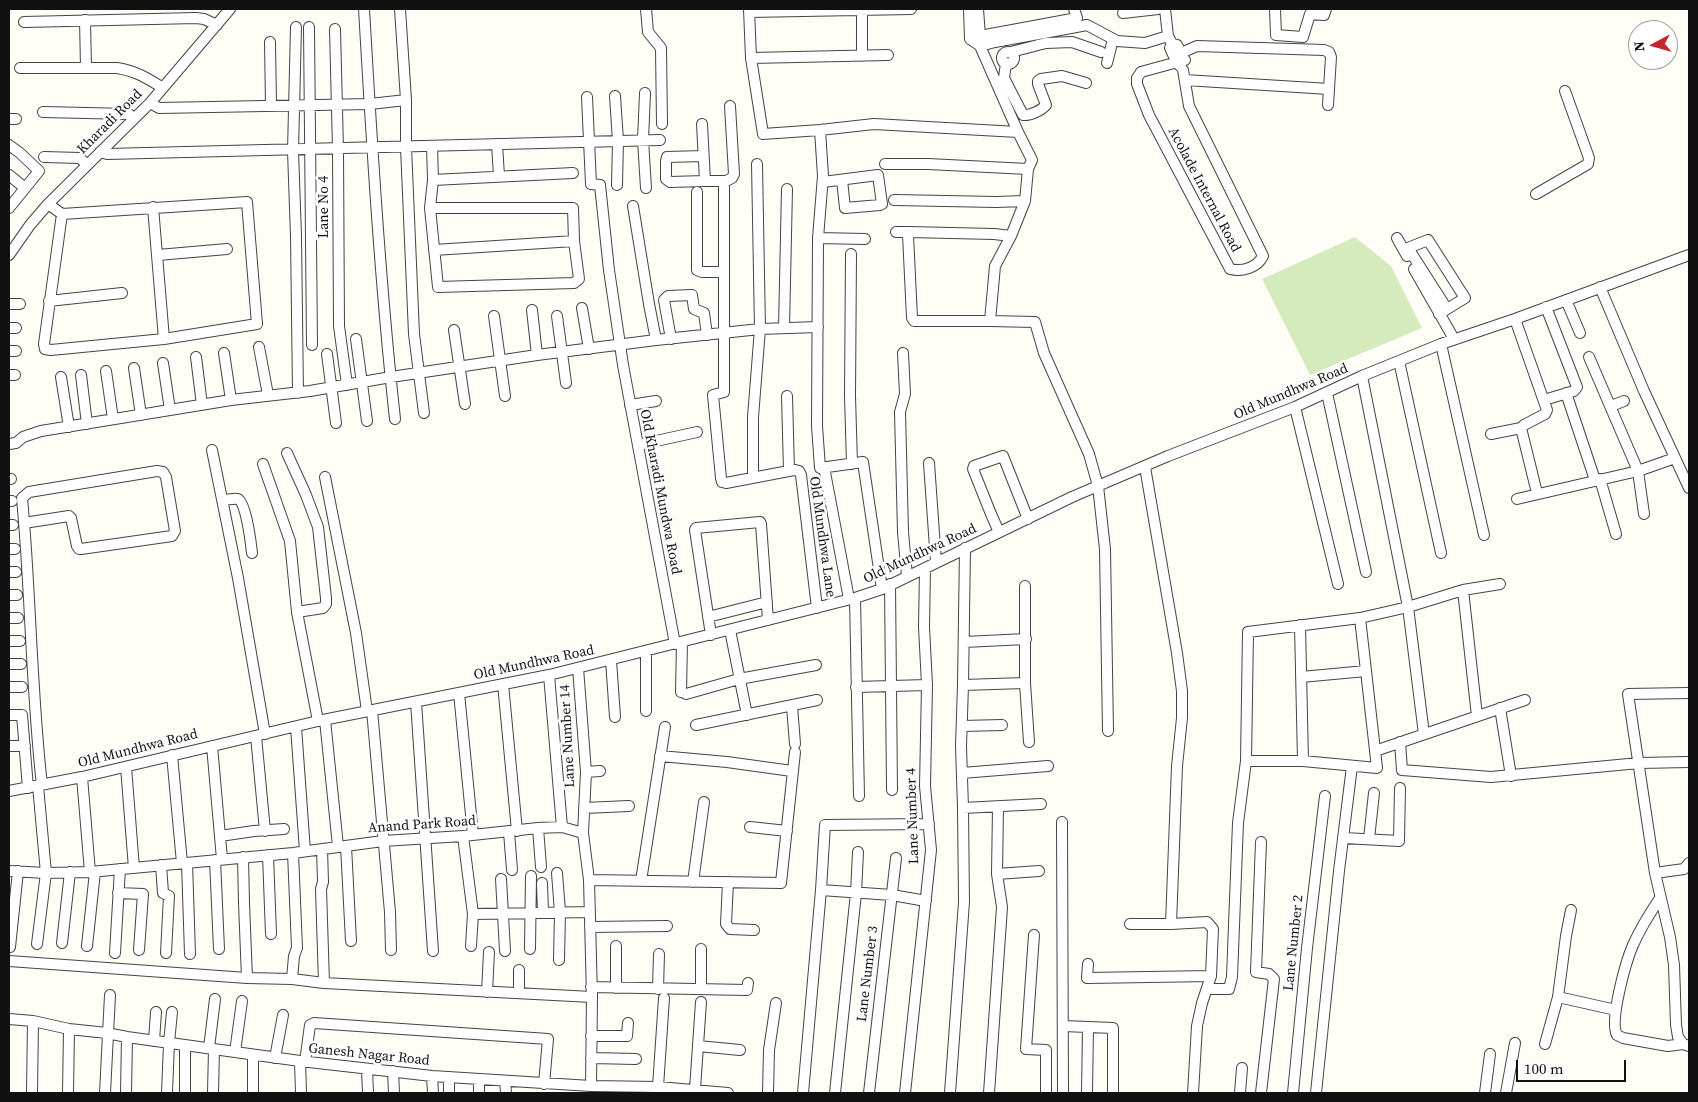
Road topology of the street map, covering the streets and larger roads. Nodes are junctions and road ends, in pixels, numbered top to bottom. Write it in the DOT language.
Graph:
graph roads {
  1 [pos="230,9"];
  2 [pos="364,9"];
  3 [pos="400,9"];
  4 [pos="646,9"];
  5 [pos="911,9"];
  6 [pos="969,9"];
  7 [pos="978,9"];
  8 [pos="1074,9"];
  9 [pos="1158,9"];
  10 [pos="1165,9"];
  11 [pos="1275,9"];
  12 [pos="1326,9"];
  13 [pos="749,10"];
  14 [pos="862,10"];
  15 [pos="1123,13"];
  16 [pos="122,14"];
  17 [pos="85,20"];
  18 [pos="24,22"];
  19 [pos="217,25"];
  20 [pos="309,26"];
  21 [pos="296,27"];
  22 [pos="335,29"];
  23 [pos="1113,39"];
  24 [pos="1170,40"];
  25 [pos="978,41"];
  26 [pos="270,42"];
  27 [pos="994,42"];
  28 [pos="1101,52"];
  29 [pos="888,55"];
  30 [pos="862,56"];
  31 [pos="1007,57"];
  32 [pos="751,58"];
  33 [pos="1107,63"];
  34 [pos="1182,65"];
  35 [pos="20,68"];
  36 [pos="86,68"];
  37 [pos="1086,83"];
  38 [pos="163,88"];
  39 [pos="1329,89"];
  40 [pos="1566,91"];
  41 [pos="645,93"];
  42 [pos="587,96"];
  43 [pos="615,96"];
  44 [pos="406,100"];
  45 [pos="150,103"];
  46 [pos="337,104"];
  47 [pos="370,104"];
  48 [pos="1328,104"];
  49 [pos="310,105"];
  50 [pos="271,106"];
  51 [pos="293,106"];
  52 [pos="730,106"];
  53 [pos="43,112"];
  54 [pos="134,119"];
  55 [pos="662,124"];
  56 [pos="702,124"];
  57 [pos="820,130"];
  58 [pos="1018,132"];
  59 [pos="643,140"];
  60 [pos="660,140"];
  61 [pos="589,141"];
  62 [pos="618,141"];
  63 [pos="497,144"];
  64 [pos="9,145"];
  65 [pos="432,146"];
  66 [pos="406,147"];
  67 [pos="338,149"];
  68 [pos="373,149"];
  69 [pos="311,150"];
  70 [pos="293,151"];
  71 [pos="100,152"];
  72 [pos="703,156"];
  73 [pos="44,157"];
  74 [pos="756,164"];
  75 [pos="885,164"];
  76 [pos="1030,164"];
  77 [pos="87,165"];
  78 [pos="573,173"];
  79 [pos="9,175"];
  80 [pos="499,176"];
  81 [pos="432,180"];
  82 [pos="842,180"];
  83 [pos="704,181"];
  84 [pos="823,182"];
  85 [pos="617,185"];
  86 [pos="724,187"];
  87 [pos="25,188"];
  88 [pos="646,188"];
  89 [pos="787,189"];
  90 [pos="697,192"];
  91 [pos="1536,194"];
  92 [pos="894,200"];
  93 [pos="1025,201"];
  94 [pos="48,204"];
  95 [pos="633,206"];
  96 [pos="153,207"];
  97 [pos="9,208"];
  98 [pos="430,208"];
  99 [pos="62,214"];
  100 [pos="896,232"];
  101 [pos="909,232"];
  102 [pos="1011,236"];
  103 [pos="818,238"];
  104 [pos="1397,238"];
  105 [pos="865,239"];
  106 [pos="574,241"];
  107 [pos="227,249"];
  108 [pos="434,250"];
  109 [pos="851,254"];
  110 [pos="9,255"];
  111 [pos="158,255"];
  112 [pos="1689,255"];
  113 [pos="724,272"];
  114 [pos="1600,287"];
  115 [pos="122,293"];
  116 [pos="1566,300"];
  117 [pos="49,301"];
  118 [pos="9,304"];
  119 [pos="20,304"];
  120 [pos="1546,307"];
  121 [pos="582,308"];
  122 [pos="532,310"];
  123 [pos="1443,311"];
  124 [pos="494,316"];
  125 [pos="557,316"];
  126 [pos="1515,318"];
  127 [pos="990,322"];
  128 [pos="818,327"];
  129 [pos="784,328"];
  130 [pos="760,329"];
  131 [pos="454,330"];
  132 [pos="724,333"];
  133 [pos="1580,333"];
  134 [pos="707,335"];
  135 [pos="164,339"];
  136 [pos="356,339"];
  137 [pos="671,339"];
  138 [pos="1454,339"];
  139 [pos="656,340"];
  140 [pos="620,344"];
  141 [pos="1441,344"];
  142 [pos="312,345"];
  143 [pos="259,347"];
  144 [pos="589,349"];
  145 [pos="562,352"];
  146 [pos="224,353"];
  147 [pos="902,353"];
  148 [pos="327,354"];
  149 [pos="537,356"];
  150 [pos="196,357"];
  151 [pos="1589,357"];
  152 [pos="501,361"];
  153 [pos="1399,361"];
  154 [pos="163,363"];
  155 [pos="134,368"];
  156 [pos="459,368"];
  157 [pos="106,371"];
  158 [pos="419,373"];
  159 [pos="82,375"];
  160 [pos="1362,376"];
  161 [pos="61,377"];
  162 [pos="391,377"];
  163 [pos="362,382"];
  164 [pos="566,383"];
  165 [pos="348,385"];
  166 [pos="332,387"];
  167 [pos="298,393"];
  168 [pos="1327,393"];
  169 [pos="1566,393"];
  170 [pos="268,395"];
  171 [pos="505,396"];
  172 [pos="787,396"];
  173 [pos="231,400"];
  174 [pos="1544,400"];
  175 [pos="656,401"];
  176 [pos="1624,402"];
  177 [pos="465,404"];
  178 [pos="202,405"];
  179 [pos="630,405"];
  180 [pos="1611,406"];
  181 [pos="1295,407"];
  182 [pos="170,410"];
  183 [pos="424,413"];
  184 [pos="141,415"];
  185 [pos="395,418"];
  186 [pos="113,420"];
  187 [pos="367,421"];
  188 [pos="87,424"];
  189 [pos="336,424"];
  190 [pos="69,427"];
  191 [pos="1521,428"];
  192 [pos="697,432"];
  193 [pos="1491,434"];
  194 [pos="9,444"];
  195 [pos="638,445"];
  196 [pos="212,450"];
  197 [pos="286,453"];
  198 [pos="1675,458"];
  199 [pos="929,463"];
  200 [pos="263,464"];
  201 [pos="852,464"];
  202 [pos="824,467"];
  203 [pos="1145,467"];
  204 [pos="794,470"];
  205 [pos="1638,471"];
  206 [pos="325,477"];
  207 [pos="753,477"];
  208 [pos="1598,480"];
  209 [pos="1098,486"];
  210 [pos="1689,488"];
  211 [pos="1537,493"];
  212 [pos="1516,499"];
  213 [pos="222,500"];
  214 [pos="1644,514"];
  215 [pos="1028,519"];
  216 [pos="24,523"];
  217 [pos="999,532"];
  218 [pos="1616,534"];
  219 [pos="1484,535"];
  220 [pos="965,548"];
  221 [pos="252,553"];
  222 [pos="1440,553"];
  223 [pos="936,562"];
  224 [pos="925,568"];
  225 [pos="1366,572"];
  226 [pos="907,576"];
  227 [pos="1338,584"];
  228 [pos="1500,584"];
  229 [pos="1025,586"];
  230 [pos="886,587"];
  231 [pos="1462,590"];
  232 [pos="852,598"];
  233 [pos="766,602"];
  234 [pos="1408,607"];
  235 [pos="817,608"];
  236 [pos="297,612"];
  237 [pos="708,617"];
  238 [pos="1360,618"];
  239 [pos="768,620"];
  240 [pos="1300,625"];
  241 [pos="730,630"];
  242 [pos="711,635"];
  243 [pos="1026,639"];
  244 [pos="9,641"];
  245 [pos="20,641"];
  246 [pos="964,642"];
  247 [pos="678,643"];
  248 [pos="646,651"];
  249 [pos="611,660"];
  250 [pos="9,664"];
  251 [pos="21,664"];
  252 [pos="816,665"];
  253 [pos="578,668"];
  254 [pos="1366,671"];
  255 [pos="549,675"];
  256 [pos="1301,677"];
  257 [pos="739,679"];
  258 [pos="1025,683"];
  259 [pos="503,684"];
  260 [pos="927,685"];
  261 [pos="964,685"];
  262 [pos="856,686"];
  263 [pos="891,686"];
  264 [pos="9,687"];
  265 [pos="22,687"];
  266 [pos="458,693"];
  267 [pos="1689,693"];
  268 [pos="817,700"];
  269 [pos="1525,700"];
  270 [pos="416,702"];
  271 [pos="792,706"];
  272 [pos="1500,708"];
  273 [pos="646,710"];
  274 [pos="369,711"];
  275 [pos="9,715"];
  276 [pos="747,715"];
  277 [pos="1477,716"];
  278 [pos="615,717"];
  279 [pos="321,721"];
  280 [pos="696,725"];
  281 [pos="1002,725"];
  282 [pos="962,726"];
  283 [pos="296,727"];
  284 [pos="665,727"];
  285 [pos="1108,731"];
  286 [pos="1424,734"];
  287 [pos="260,735"];
  288 [pos="1029,742"];
  289 [pos="1400,742"];
  290 [pos="9,746"];
  291 [pos="25,746"];
  292 [pos="212,746"];
  293 [pos="1375,751"];
  294 [pos="172,755"];
  295 [pos="660,756"];
  296 [pos="1246,761"];
  297 [pos="1303,761"];
  298 [pos="1689,762"];
  299 [pos="1640,763"];
  300 [pos="1048,766"];
  301 [pos="1352,766"];
  302 [pos="126,767"];
  303 [pos="600,771"];
  304 [pos="792,771"];
  305 [pos="586,772"];
  306 [pos="962,773"];
  307 [pos="1511,776"];
  308 [pos="82,777"];
  309 [pos="36,786"];
  310 [pos="1400,788"];
  311 [pos="892,790"];
  312 [pos="9,792"];
  313 [pos="1374,792"];
  314 [pos="859,796"];
  315 [pos="1325,796"];
  316 [pos="704,802"];
  317 [pos="1041,804"];
  318 [pos="628,806"];
  319 [pos="998,807"];
  320 [pos="584,808"];
  321 [pos="964,808"];
  322 [pos="1062,822"];
  323 [pos="929,824"];
  324 [pos="562,827"];
  325 [pos="750,827"];
  326 [pos="538,828"];
  327 [pos="284,830"];
  328 [pos="265,831"];
  329 [pos="513,831"];
  330 [pos="787,831"];
  331 [pos="583,833"];
  332 [pos="220,836"];
  333 [pos="468,836"];
  334 [pos="426,838"];
  335 [pos="1344,838"];
  336 [pos="1369,839"];
  337 [pos="382,841"];
  338 [pos="1261,842"];
  339 [pos="342,846"];
  340 [pos="322,849"];
  341 [pos="305,851"];
  342 [pos="858,852"];
  343 [pos="293,853"];
  344 [pos="268,855"];
  345 [pos="243,857"];
  346 [pos="896,858"];
  347 [pos="218,860"];
  348 [pos="185,863"];
  349 [pos="1689,863"];
  350 [pos="161,865"];
  351 [pos="540,867"];
  352 [pos="134,868"];
  353 [pos="120,869"];
  354 [pos="512,870"];
  355 [pos="13,871"];
  356 [pos="1039,871"];
  357 [pos="70,872"];
  358 [pos="92,872"];
  359 [pos="46,873"];
  360 [pos="557,873"];
  361 [pos="997,874"];
  362 [pos="1656,874"];
  363 [pos="530,876"];
  364 [pos="501,879"];
  365 [pos="589,880"];
  366 [pos="641,881"];
  367 [pos="693,882"];
  368 [pos="728,882"];
  369 [pos="542,883"];
  370 [pos="821,890"];
  371 [pos="118,893"];
  372 [pos="856,893"];
  373 [pos="892,895"];
  374 [pos="1660,898"];
  375 [pos="926,901"];
  376 [pos="1571,910"];
  377 [pos="543,912"];
  378 [pos="560,912"];
  379 [pos="590,912"];
  380 [pos="503,913"];
  381 [pos="529,913"];
  382 [pos="473,914"];
  383 [pos="1130,924"];
  384 [pos="1172,924"];
  385 [pos="666,926"];
  386 [pos="590,927"];
  387 [pos="754,930"];
  388 [pos="271,934"];
  389 [pos="1034,935"];
  390 [pos="351,940"];
  391 [pos="62,943"];
  392 [pos="37,944"];
  393 [pos="87,946"];
  394 [pos="471,946"];
  395 [pos="616,946"];
  396 [pos="10,947"];
  397 [pos="219,949"];
  398 [pos="530,949"];
  399 [pos="701,949"];
  400 [pos="139,950"];
  401 [pos="390,950"];
  402 [pos="433,951"];
  403 [pos="505,951"];
  404 [pos="166,952"];
  405 [pos="489,952"];
  406 [pos="115,953"];
  407 [pos="190,954"];
  408 [pos="658,954"];
  409 [pos="559,960"];
  410 [pos="9,961"];
  411 [pos="1088,964"];
  412 [pos="519,970"];
  413 [pos="1211,976"];
  414 [pos="248,978"];
  415 [pos="292,979"];
  416 [pos="324,983"];
  417 [pos="748,983"];
  418 [pos="616,988"];
  419 [pos="658,989"];
  420 [pos="701,989"];
  421 [pos="1208,989"];
  422 [pos="487,992"];
  423 [pos="591,992"];
  424 [pos="519,993"];
  425 [pos="110,995"];
  426 [pos="664,998"];
  427 [pos="1558,998"];
  428 [pos="215,999"];
  429 [pos="242,1001"];
  430 [pos="701,1002"];
  431 [pos="776,1002"];
  432 [pos="1616,1010"];
  433 [pos="156,1012"];
  434 [pos="172,1012"];
  435 [pos="283,1015"];
  436 [pos="9,1019"];
  437 [pos="33,1021"];
  438 [pos="628,1023"];
  439 [pos="1063,1026"];
  440 [pos="1088,1027"];
  441 [pos="69,1029"];
  442 [pos="107,1033"];
  443 [pos="591,1036"];
  444 [pos="127,1038"];
  445 [pos="154,1041"];
  446 [pos="169,1043"];
  447 [pos="1515,1043"];
  448 [pos="1545,1044"];
  449 [pos="186,1045"];
  450 [pos="1686,1045"];
  451 [pos="698,1046"];
  452 [pos="212,1048"];
  453 [pos="740,1050"];
  454 [pos="235,1052"];
  455 [pos="1490,1054"];
  456 [pos="253,1055"];
  457 [pos="275,1058"];
  458 [pos="591,1058"];
  459 [pos="636,1059"];
  460 [pos="302,1061"];
  461 [pos="1242,1068"];
  462 [pos="367,1069"];
  463 [pos="393,1071"];
  464 [pos="432,1076"];
  465 [pos="449,1077"];
  466 [pos="479,1079"];
  467 [pos="505,1081"];
  468 [pos="591,1086"];
  469 [pos="551,1087"];
  470 [pos="658,1087"];
  471 [pos="531,1088"];
  472 [pos="621,1090"];
  473 [pos="691,1091"];
  474 [pos="32,1093"];
  475 [pos="68,1093"];
  476 [pos="105,1093"];
  477 [pos="126,1093"];
  478 [pos="167,1093"];
  479 [pos="185,1093"];
  480 [pos="213,1093"];
  481 [pos="253,1093"];
  482 [pos="301,1093"];
  483 [pos="368,1093"];
  484 [pos="394,1093"];
  485 [pos="433,1093"];
  486 [pos="449,1093"];
  487 [pos="479,1093"];
  488 [pos="506,1093"];
  489 [pos="722,1093"];
  490 [pos="768,1093"];
  491 [pos="803,1093"];
  492 [pos="835,1093"];
  493 [pos="869,1093"];
  494 [pos="905,1093"];
  495 [pos="950,1093"];
  496 [pos="989,1093"];
  497 [pos="1046,1093"];
  498 [pos="1063,1093"];
  499 [pos="1087,1093"];
  500 [pos="1113,1093"];
  501 [pos="1192,1093"];
  502 [pos="1240,1093"];
  503 [pos="1261,1093"];
  504 [pos="1293,1093"];
  505 [pos="1316,1093"];
  506 [pos="1485,1093"];
  507 [pos="1506,1093"];
  1 -- 19 [label="street, Kharadi Road"];
  2 -- 47 [label="street"];
  3 -- 44 [label="street"];
  4 -- 55 [label="street"];
  5 -- 14 [label="street"];
  6 -- 25 [label="street"];
  7 -- 25 [label="street"];
  8 -- 25 [label="street"];
  9 -- 15 [label="street"];
  10 -- 24 [label="street, Acolade Internal Road"];
  11 -- 12 [label="street"];
  13 -- 14 [label="street"];
  13 -- 32 [label="street"];
  14 -- 30 [label="street"];
  16 -- 17 [label="street"];
  16 -- 19 [label="street"];
  17 -- 18 [label="street"];
  17 -- 36 [label="street"];
  19 -- 38 [label="street, Kharadi Road"];
  20 -- 49 [label="street"];
  21 -- 51 [label="street"];
  22 -- 46 [label="street, Lane No 4"];
  23 -- 24 [label="street"];
  23 -- 27 [label="street"];
  23 -- 33 [label="street"];
  24 -- 34 [label="street, Acolade Internal Road"];
  25 -- 27 [label="street"];
  25 -- 58 [label="street"];
  26 -- 50 [label="street"];
  27 -- 31 [label="street"];
  28 -- 31 [label="street"];
  29 -- 30 [label="street"];
  30 -- 32 [label="street"];
  31 -- 37 [label="street"];
  32 -- 57 [label="street"];
  34 -- 34 [label="street, Acolade Internal Road"];
  34 -- 39 [label="street"];
  34 -- 39 [label="street"];
  35 -- 36 [label="street"];
  36 -- 38 [label="street"];
  38 -- 45 [label="street, Kharadi Road"];
  39 -- 48 [label="street"];
  40 -- 91 [label="street"];
  41 -- 59 [label="street"];
  42 -- 61 [label="street"];
  43 -- 62 [label="street"];
  44 -- 47 [label="street"];
  44 -- 66 [label="street"];
  45 -- 50 [label="street"];
  45 -- 54 [label="street, Kharadi Road"];
  46 -- 47 [label="street"];
  46 -- 49 [label="street"];
  46 -- 67 [label="street, Lane No 4"];
  47 -- 68 [label="street"];
  49 -- 51 [label="street"];
  49 -- 69 [label="street"];
  50 -- 51 [label="street"];
  51 -- 70 [label="street"];
  52 -- 83 [label="street"];
  53 -- 54 [label="street"];
  54 -- 71 [label="street, Kharadi Road"];
  56 -- 72 [label="street"];
  57 -- 58 [label="street"];
  57 -- 84 [label="street"];
  58 -- 76 [label="street"];
  59 -- 60 [label="street"];
  59 -- 62 [label="street"];
  59 -- 88 [label="street"];
  61 -- 62 [label="street"];
  61 -- 63 [label="street"];
  61 -- 140 [label="street, Old Kharadi Mundwa Road"];
  62 -- 85 [label="street"];
  63 -- 65 [label="street"];
  63 -- 80 [label="street"];
  64 -- 87 [label="street"];
  65 -- 66 [label="street"];
  65 -- 81 [label="street"];
  66 -- 68 [label="street"];
  66 -- 158 [label="street"];
  67 -- 68 [label="street"];
  67 -- 69 [label="street"];
  67 -- 165 [label="street, Lane No 4"];
  68 -- 162 [label="street"];
  69 -- 70 [label="street"];
  69 -- 142 [label="street"];
  70 -- 71 [label="street"];
  70 -- 167 [label="street"];
  71 -- 77 [label="street, Kharadi Road"];
  72 -- 83 [label="street"];
  72 -- 83 [label="street"];
  73 -- 77 [label="street"];
  74 -- 130 [label="street"];
  75 -- 76 [label="street"];
  76 -- 93 [label="street"];
  77 -- 94 [label="street, Kharadi Road"];
  78 -- 80 [label="street"];
  79 -- 87 [label="street"];
  80 -- 81 [label="street"];
  81 -- 98 [label="street"];
  82 -- 82 [label="street"];
  82 -- 84 [label="street"];
  84 -- 103 [label="street"];
  86 -- 113 [label="street"];
  87 -- 97 [label="street"];
  89 -- 129 [label="street"];
  90 -- 113 [label="street"];
  92 -- 93 [label="street"];
  93 -- 102 [label="street"];
  94 -- 99 [label="street"];
  94 -- 110 [label="street, Kharadi Road"];
  95 -- 139 [label="street"];
  96 -- 99 [label="street"];
  96 -- 111 [label="street"];
  96 -- 135 [label="street"];
  98 -- 106 [label="street"];
  98 -- 108 [label="street"];
  99 -- 117 [label="street"];
  100 -- 101 [label="street"];
  101 -- 102 [label="street"];
  101 -- 127 [label="street"];
  102 -- 127 [label="street"];
  103 -- 105 [label="street"];
  103 -- 128 [label="street"];
  104 -- 123 [label="street"];
  106 -- 108 [label="street"];
  106 -- 108 [label="street"];
  107 -- 111 [label="street"];
  109 -- 201 [label="street"];
  111 -- 135 [label="street"];
  112 -- 114 [label="street, Old Mundhwa Road"];
  113 -- 132 [label="street"];
  114 -- 116 [label="street, Old Mundhwa Road"];
  114 -- 198 [label="street"];
  115 -- 117 [label="street"];
  116 -- 120 [label="street, Old Mundhwa Road"];
  116 -- 133 [label="street"];
  117 -- 135 [label="street"];
  118 -- 119 [label="street"];
  120 -- 126 [label="street, Old Mundhwa Road"];
  120 -- 169 [label="street"];
  121 -- 144 [label="street"];
  122 -- 149 [label="street"];
  123 -- 123 [label="street"];
  123 -- 138 [label="street"];
  124 -- 152 [label="street"];
  125 -- 145 [label="street"];
  126 -- 138 [label="street, Old Mundhwa Road"];
  126 -- 174 [label="street"];
  127 -- 209 [label="street"];
  128 -- 129 [label="street"];
  128 -- 202 [label="street"];
  129 -- 130 [label="street"];
  130 -- 132 [label="street"];
  130 -- 207 [label="street"];
  131 -- 156 [label="street"];
  132 -- 134 [label="street"];
  132 -- 207 [label="street"];
  134 -- 137 [label="street"];
  134 -- 137 [label="street"];
  136 -- 163 [label="street"];
  137 -- 139 [label="street"];
  138 -- 141 [label="street, Old Mundhwa Road"];
  139 -- 140 [label="street"];
  140 -- 144 [label="street"];
  140 -- 179 [label="street, Old Kharadi Mundwa Road"];
  141 -- 153 [label="street, Old Mundhwa Road"];
  141 -- 219 [label="street"];
  143 -- 170 [label="street"];
  144 -- 145 [label="street"];
  145 -- 149 [label="street"];
  145 -- 164 [label="street"];
  146 -- 173 [label="street"];
  147 -- 226 [label="street"];
  148 -- 166 [label="street"];
  149 -- 152 [label="street"];
  150 -- 178 [label="street"];
  151 -- 180 [label="street"];
  152 -- 156 [label="street"];
  152 -- 171 [label="street"];
  153 -- 160 [label="street, Old Mundhwa Road"];
  153 -- 222 [label="street"];
  154 -- 182 [label="street"];
  155 -- 184 [label="street"];
  156 -- 158 [label="street"];
  156 -- 177 [label="street"];
  157 -- 186 [label="street"];
  158 -- 162 [label="street"];
  158 -- 183 [label="street"];
  159 -- 188 [label="street"];
  160 -- 168 [label="street, Old Mundhwa Road"];
  160 -- 234 [label="street"];
  161 -- 190 [label="street"];
  162 -- 163 [label="street"];
  162 -- 185 [label="street"];
  163 -- 165 [label="street"];
  163 -- 187 [label="street"];
  165 -- 166 [label="street"];
  166 -- 167 [label="street"];
  166 -- 189 [label="street"];
  167 -- 170 [label="street"];
  168 -- 181 [label="street, Old Mundhwa Road"];
  168 -- 225 [label="street"];
  169 -- 174 [label="street"];
  169 -- 208 [label="street"];
  170 -- 173 [label="street"];
  172 -- 204 [label="street, Old Mundhwa Lane"];
  173 -- 178 [label="street"];
  174 -- 191 [label="street"];
  175 -- 179 [label="street"];
  176 -- 180 [label="street"];
  178 -- 182 [label="street"];
  179 -- 195 [label="street, Old Kharadi Mundwa Road"];
  180 -- 205 [label="street"];
  181 -- 203 [label="street, Old Mundhwa Road"];
  181 -- 227 [label="street"];
  182 -- 184 [label="street"];
  184 -- 186 [label="street"];
  186 -- 188 [label="street"];
  188 -- 190 [label="street"];
  190 -- 194 [label="street"];
  191 -- 193 [label="street"];
  191 -- 211 [label="street"];
  192 -- 195 [label="street"];
  195 -- 247 [label="street, Old Kharadi Mundwa Road"];
  196 -- 213 [label="street"];
  197 -- 236 [label="street"];
  198 -- 205 [label="street"];
  198 -- 210 [label="street"];
  199 -- 223 [label="street"];
  200 -- 236 [label="street"];
  201 -- 202 [label="street"];
  201 -- 230 [label="street"];
  202 -- 232 [label="street"];
  203 -- 209 [label="street, Old Mundhwa Road"];
  203 -- 384 [label="street"];
  204 -- 207 [label="street"];
  204 -- 235 [label="street, Old Mundhwa Lane"];
  205 -- 208 [label="street"];
  205 -- 214 [label="street"];
  206 -- 274 [label="street"];
  208 -- 211 [label="street"];
  208 -- 218 [label="street"];
  209 -- 215 [label="street, Old Mundhwa Road"];
  209 -- 285 [label="street"];
  211 -- 212 [label="street"];
  213 -- 221 [label="street"];
  213 -- 287 [label="street"];
  215 -- 217 [label="street, Old Mundhwa Road"];
  215 -- 217 [label="street"];
  216 -- 216 [label="street"];
  216 -- 309 [label="street"];
  217 -- 220 [label="street, Old Mundhwa Road"];
  220 -- 223 [label="street, Old Mundhwa Road"];
  220 -- 246 [label="street"];
  223 -- 224 [label="street, Old Mundhwa Road"];
  224 -- 226 [label="street, Old Mundhwa Road"];
  224 -- 260 [label="street, Lane Number 4"];
  226 -- 230 [label="street, Old Mundhwa Road"];
  228 -- 231 [label="street"];
  229 -- 243 [label="street"];
  230 -- 232 [label="street, Old Mundhwa Road"];
  230 -- 263 [label="street"];
  231 -- 234 [label="street"];
  231 -- 277 [label="street"];
  232 -- 235 [label="street, Old Mundhwa Road"];
  232 -- 262 [label="street"];
  233 -- 237 [label="street"];
  233 -- 237 [label="street"];
  233 -- 239 [label="street"];
  234 -- 238 [label="street"];
  234 -- 286 [label="street"];
  235 -- 239 [label="street, Old Mundhwa Road"];
  236 -- 279 [label="street"];
  237 -- 242 [label="street"];
  238 -- 240 [label="street"];
  238 -- 254 [label="street"];
  239 -- 241 [label="street, Old Mundhwa Road"];
  240 -- 256 [label="street"];
  240 -- 296 [label="street"];
  241 -- 242 [label="street, Old Mundhwa Road"];
  241 -- 257 [label="street"];
  242 -- 247 [label="street, Old Mundhwa Road"];
  243 -- 246 [label="street"];
  243 -- 258 [label="street"];
  244 -- 245 [label="street"];
  246 -- 261 [label="street"];
  247 -- 248 [label="street, Old Mundhwa Road"];
  247 -- 257 [label="street, Old Kharadi Mundwa Road"];
  248 -- 249 [label="street, Old Mundhwa Road"];
  248 -- 273 [label="street"];
  249 -- 253 [label="street, Old Mundhwa Road"];
  249 -- 278 [label="street"];
  250 -- 251 [label="street"];
  252 -- 257 [label="street"];
  253 -- 255 [label="street, Old Mundhwa Road"];
  253 -- 305 [label="street, Lane Number 14"];
  254 -- 256 [label="street"];
  254 -- 293 [label="street"];
  255 -- 259 [label="street, Old Mundhwa Road"];
  255 -- 324 [label="street"];
  256 -- 297 [label="street"];
  257 -- 276 [label="street"];
  258 -- 261 [label="street"];
  258 -- 288 [label="street"];
  259 -- 266 [label="street, Old Mundhwa Road"];
  259 -- 329 [label="street"];
  260 -- 263 [label="street"];
  260 -- 323 [label="street, Lane Number 4"];
  261 -- 282 [label="street"];
  262 -- 263 [label="street"];
  262 -- 314 [label="street"];
  263 -- 311 [label="street"];
  264 -- 265 [label="street"];
  266 -- 270 [label="street, Old Mundhwa Road"];
  266 -- 333 [label="street"];
  267 -- 299 [label="street"];
  268 -- 271 [label="street"];
  269 -- 272 [label="street"];
  270 -- 274 [label="street, Old Mundhwa Road"];
  270 -- 334 [label="street"];
  271 -- 276 [label="street"];
  271 -- 304 [label="street"];
  272 -- 277 [label="street"];
  272 -- 307 [label="street"];
  274 -- 279 [label="street, Old Mundhwa Road"];
  274 -- 337 [label="street"];
  275 -- 291 [label="street"];
  276 -- 280 [label="street"];
  277 -- 286 [label="street"];
  279 -- 283 [label="street, Old Mundhwa Road"];
  279 -- 339 [label="street"];
  281 -- 282 [label="street"];
  282 -- 306 [label="street"];
  283 -- 287 [label="street, Old Mundhwa Road"];
  283 -- 341 [label="street"];
  284 -- 295 [label="street"];
  286 -- 289 [label="street"];
  287 -- 292 [label="street, Old Mundhwa Road"];
  287 -- 328 [label="street"];
  289 -- 293 [label="street"];
  289 -- 307 [label="street"];
  290 -- 291 [label="street"];
  291 -- 309 [label="street"];
  292 -- 294 [label="street, Old Mundhwa Road"];
  292 -- 332 [label="street"];
  293 -- 301 [label="street"];
  294 -- 302 [label="street, Old Mundhwa Road"];
  294 -- 348 [label="street"];
  295 -- 304 [label="street"];
  295 -- 366 [label="street"];
  296 -- 297 [label="street"];
  296 -- 421 [label="street"];
  297 -- 301 [label="street"];
  298 -- 299 [label="street"];
  299 -- 307 [label="street"];
  299 -- 362 [label="street"];
  300 -- 306 [label="street"];
  301 -- 335 [label="street"];
  302 -- 308 [label="street, Old Mundhwa Road"];
  302 -- 352 [label="street"];
  303 -- 305 [label="street"];
  304 -- 330 [label="street"];
  305 -- 320 [label="street, Lane Number 14"];
  306 -- 321 [label="street"];
  308 -- 309 [label="street, Old Mundhwa Road"];
  308 -- 358 [label="street"];
  309 -- 312 [label="street, Old Mundhwa Road"];
  309 -- 359 [label="street"];
  310 -- 336 [label="street"];
  313 -- 336 [label="street"];
  315 -- 504 [label="street, Lane Number 2"];
  316 -- 367 [label="street"];
  317 -- 319 [label="street"];
  318 -- 320 [label="street"];
  319 -- 321 [label="street"];
  319 -- 361 [label="street"];
  320 -- 331 [label="street, Lane Number 14"];
  321 -- 495 [label="street"];
  322 -- 439 [label="street"];
  323 -- 370 [label="street"];
  323 -- 375 [label="street, Lane Number 4"];
  324 -- 326 [label="street, Anand Park Road"];
  324 -- 331 [label="street, Anand Park Road"];
  325 -- 330 [label="street"];
  326 -- 329 [label="street, Anand Park Road"];
  326 -- 351 [label="street"];
  327 -- 328 [label="street"];
  328 -- 332 [label="street"];
  329 -- 333 [label="street, Anand Park Road"];
  329 -- 354 [label="street"];
  330 -- 368 [label="street"];
  331 -- 365 [label="street"];
  332 -- 347 [label="street"];
  333 -- 334 [label="street, Anand Park Road"];
  333 -- 382 [label="street"];
  334 -- 337 [label="street, Anand Park Road"];
  334 -- 402 [label="street"];
  335 -- 336 [label="street"];
  335 -- 505 [label="street"];
  337 -- 339 [label="street, Anand Park Road"];
  337 -- 401 [label="street"];
  338 -- 503 [label="street"];
  339 -- 340 [label="street, Anand Park Road"];
  339 -- 390 [label="street"];
  340 -- 341 [label="street, Anand Park Road"];
  340 -- 416 [label="street"];
  341 -- 343 [label="street, Anand Park Road"];
  342 -- 372 [label="street"];
  343 -- 344 [label="street, Anand Park Road"];
  343 -- 415 [label="street"];
  344 -- 345 [label="street, Anand Park Road"];
  344 -- 388 [label="street"];
  345 -- 347 [label="street, Anand Park Road"];
  345 -- 414 [label="street"];
  346 -- 373 [label="street, Lane Number 3"];
  347 -- 348 [label="street, Anand Park Road"];
  347 -- 397 [label="street"];
  348 -- 350 [label="street, Anand Park Road"];
  348 -- 407 [label="street"];
  349 -- 362 [label="street"];
  350 -- 352 [label="street, Anand Park Road"];
  350 -- 404 [label="street"];
  352 -- 353 [label="street, Anand Park Road"];
  353 -- 358 [label="street, Anand Park Road"];
  353 -- 371 [label="street"];
  355 -- 359 [label="street, Anand Park Road"];
  355 -- 396 [label="street"];
  356 -- 361 [label="street"];
  357 -- 358 [label="street, Anand Park Road"];
  357 -- 359 [label="street, Anand Park Road"];
  357 -- 391 [label="street"];
  358 -- 393 [label="street"];
  359 -- 392 [label="street"];
  360 -- 378 [label="street"];
  361 -- 496 [label="street"];
  362 -- 374 [label="street"];
  363 -- 381 [label="street"];
  364 -- 380 [label="street"];
  365 -- 366 [label="street"];
  365 -- 379 [label="street"];
  366 -- 367 [label="street"];
  367 -- 368 [label="street"];
  368 -- 387 [label="street"];
  369 -- 377 [label="street"];
  370 -- 372 [label="street"];
  370 -- 491 [label="street"];
  371 -- 400 [label="street"];
  371 -- 406 [label="street"];
  372 -- 373 [label="street"];
  372 -- 492 [label="street"];
  373 -- 375 [label="street"];
  373 -- 493 [label="street, Lane Number 3"];
  374 -- 432 [label="street"];
  374 -- 450 [label="street"];
  375 -- 494 [label="street, Lane Number 4"];
  376 -- 427 [label="street"];
  377 -- 378 [label="street"];
  377 -- 381 [label="street"];
  378 -- 379 [label="street"];
  378 -- 409 [label="street"];
  379 -- 386 [label="street"];
  380 -- 381 [label="street"];
  380 -- 382 [label="street"];
  380 -- 403 [label="street"];
  381 -- 398 [label="street"];
  382 -- 394 [label="street"];
  383 -- 384 [label="street"];
  384 -- 413 [label="street"];
  385 -- 386 [label="street"];
  386 -- 423 [label="street"];
  389 -- 497 [label="street"];
  395 -- 418 [label="street"];
  399 -- 420 [label="street"];
  405 -- 422 [label="street"];
  408 -- 419 [label="street"];
  410 -- 414 [label="street"];
  411 -- 413 [label="street"];
  412 -- 424 [label="street"];
  413 -- 421 [label="street"];
  414 -- 415 [label="street"];
  415 -- 416 [label="street"];
  416 -- 422 [label="street"];
  417 -- 420 [label="street"];
  418 -- 419 [label="street"];
  418 -- 423 [label="street"];
  419 -- 420 [label="street"];
  421 -- 501 [label="street"];
  422 -- 424 [label="street"];
  423 -- 424 [label="street"];
  423 -- 443 [label="street"];
  425 -- 442 [label="street"];
  426 -- 470 [label="street"];
  427 -- 432 [label="street"];
  427 -- 448 [label="street"];
  428 -- 452 [label="street"];
  429 -- 454 [label="street"];
  430 -- 451 [label="street"];
  431 -- 490 [label="street"];
  432 -- 450 [label="street"];
  433 -- 445 [label="street"];
  434 -- 446 [label="street"];
  435 -- 457 [label="street"];
  436 -- 437 [label="street, Ganesh Nagar Road"];
  437 -- 441 [label="street, Ganesh Nagar Road"];
  437 -- 474 [label="street"];
  438 -- 443 [label="street"];
  439 -- 440 [label="street"];
  439 -- 498 [label="street"];
  440 -- 499 [label="street"];
  440 -- 500 [label="street"];
  441 -- 442 [label="street, Ganesh Nagar Road"];
  441 -- 475 [label="street"];
  442 -- 444 [label="street, Ganesh Nagar Road"];
  442 -- 476 [label="street"];
  443 -- 458 [label="street"];
  444 -- 445 [label="street, Ganesh Nagar Road"];
  444 -- 477 [label="street"];
  445 -- 446 [label="street, Ganesh Nagar Road"];
  446 -- 449 [label="street, Ganesh Nagar Road"];
  446 -- 478 [label="street"];
  447 -- 507 [label="street"];
  449 -- 452 [label="street, Ganesh Nagar Road"];
  449 -- 479 [label="street"];
  451 -- 453 [label="street"];
  451 -- 473 [label="street"];
  452 -- 454 [label="street, Ganesh Nagar Road"];
  452 -- 480 [label="street"];
  454 -- 456 [label="street, Ganesh Nagar Road"];
  455 -- 506 [label="street"];
  456 -- 457 [label="street, Ganesh Nagar Road"];
  456 -- 481 [label="street"];
  457 -- 460 [label="street, Ganesh Nagar Road"];
  458 -- 459 [label="street"];
  458 -- 468 [label="street"];
  460 -- 462 [label="street, Ganesh Nagar Road"];
  460 -- 469 [label="street"];
  460 -- 482 [label="street"];
  461 -- 502 [label="street"];
  462 -- 463 [label="street, Ganesh Nagar Road"];
  462 -- 483 [label="street"];
  463 -- 464 [label="street, Ganesh Nagar Road"];
  463 -- 484 [label="street"];
  464 -- 465 [label="street, Ganesh Nagar Road"];
  464 -- 485 [label="street"];
  465 -- 466 [label="street, Ganesh Nagar Road"];
  465 -- 486 [label="street"];
  466 -- 467 [label="street, Ganesh Nagar Road"];
  466 -- 487 [label="street"];
  467 -- 471 [label="street, Ganesh Nagar Road"];
  467 -- 488 [label="street"];
  468 -- 469 [label="street, Ganesh Nagar Road"];
  468 -- 472 [label="street, Ganesh Nagar Road"];
  469 -- 471 [label="street, Ganesh Nagar Road"];
  470 -- 472 [label="street, Ganesh Nagar Road"];
  470 -- 473 [label="street, Ganesh Nagar Road"];
  473 -- 489 [label="street, Ganesh Nagar Road"];
}
